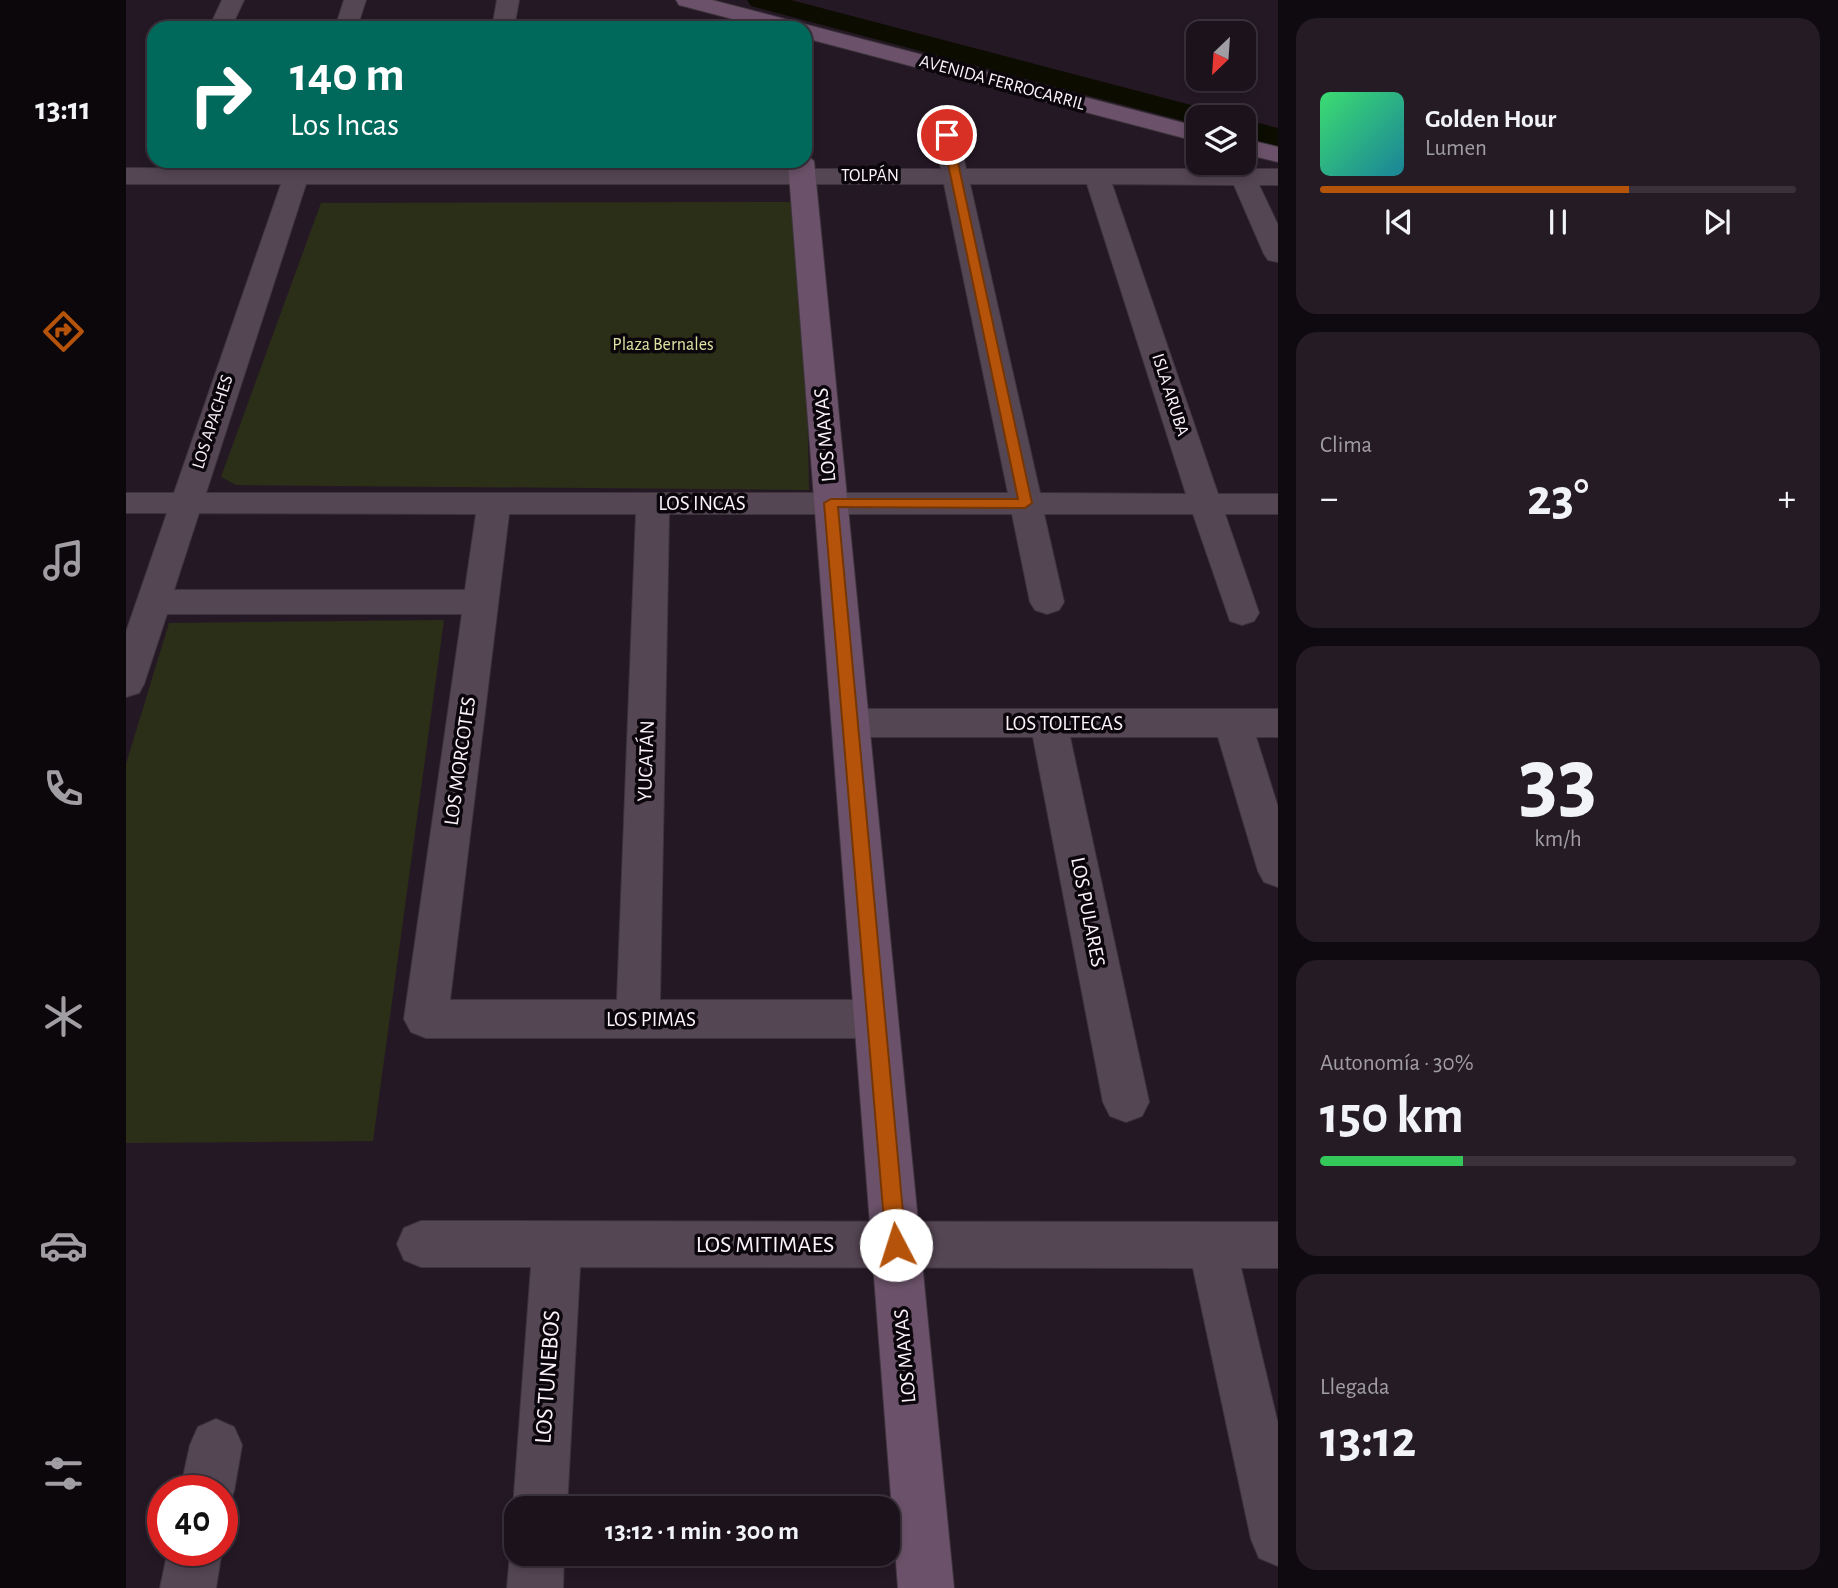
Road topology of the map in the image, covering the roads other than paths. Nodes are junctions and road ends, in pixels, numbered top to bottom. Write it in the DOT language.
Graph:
graph roads {
  1 [pos="233,0"];
  2 [pos="355,0"];
  3 [pos="508,0"];
  4 [pos="687,0"];
  5 [pos="223,21"];
  6 [pos="348,21"];
  7 [pos="504,21"];
  8 [pos="765,21"];
  9 [pos="812,33"];
  10 [pos="942,115"];
  11 [pos="1186,132"];
  12 [pos="1256,149"];
  13 [pos="1278,155"];
  14 [pos="157,168"];
  15 [pos="298,168"];
  16 [pos="802,169"];
  17 [pos="126,176"];
  18 [pos="956,176"];
  19 [pos="1097,177"];
  20 [pos="1243,177"];
  21 [pos="1278,177"];
  22 [pos="1278,254"];
  23 [pos="126,503"];
  24 [pos="186,503"];
  25 [pos="494,503"];
  26 [pos="653,503"];
  27 [pos="831,503"];
  28 [pos="1025,503"];
  29 [pos="1206,504"];
  30 [pos="1278,504"];
  31 [pos="481,602"];
  32 [pos="1046,602"];
  33 [pos="1242,613"];
  34 [pos="141,623"];
  35 [pos="126,684"];
  36 [pos="850,723"];
  37 [pos="1049,723"];
  38 [pos="1233,723"];
  39 [pos="1278,723"];
  40 [pos="1278,871"];
  41 [pos="426,1019"];
  42 [pos="638,1019"];
  43 [pos="876,1019"];
  44 [pos="1126,1102"];
  45 [pos="421,1244"];
  46 [pos="557,1245"];
  47 [pos="896,1245"];
  48 [pos="1212,1245"];
  49 [pos="1278,1245"];
  50 [pos="541,1496"];
  51 [pos="1278,1539"];
  52 [pos="192,1566"];
  53 [pos="536,1566"];
  54 [pos="188,1588"];
  55 [pos="535,1588"];
  56 [pos="926,1588"];
  1 -- 5 [label="street"];
  2 -- 6 [label="street"];
  3 -- 7 [label="street"];
  4 -- 8 [label="street"];
  9 -- 11 [label="street, AVENIDA FERROCARRIL"];
  10 -- 18 [label="street"];
  12 -- 13 [label="street"];
  14 -- 15 [label="street, TOLPÁN"];
  14 -- 17 [label="street, TOLPÁN"];
  15 -- 16 [label="street, TOLPÁN"];
  15 -- 24 [label="street, LOS APACHES"];
  16 -- 18 [label="street, TOLPÁN"];
  16 -- 27 [label="street, LOS MAYAS"];
  18 -- 19 [label="street, TOLPÁN"];
  18 -- 28 [label="street"];
  19 -- 20 [label="street, TOLPÁN"];
  19 -- 29 [label="street, ISLA ARUBA"];
  20 -- 21 [label="street, TOLPÁN"];
  20 -- 22 [label="street"];
  23 -- 24 [label="street, LOS INCAS"];
  24 -- 25 [label="street, LOS INCAS"];
  24 -- 34 [label="street, LOS APACHES"];
  25 -- 26 [label="street, LOS INCAS"];
  25 -- 31 [label="street, LOS MORCOTES"];
  26 -- 27 [label="street, LOS INCAS"];
  26 -- 42 [label="street, YUCATÁN"];
  27 -- 28 [label="street, LOS INCAS"];
  27 -- 36 [label="street, LOS MAYAS"];
  28 -- 29 [label="street, LOS INCAS"];
  28 -- 32 [label="street"];
  29 -- 30 [label="street, LOS INCAS"];
  29 -- 33 [label="street, ISLA ARUBA"];
  31 -- 34 [label="street"];
  31 -- 41 [label="street, LOS MORCOTES"];
  34 -- 35 [label="street, LOS APACHES"];
  36 -- 37 [label="street, LOS TOLTECAS"];
  36 -- 43 [label="street, LOS MAYAS"];
  37 -- 38 [label="street, LOS TOLTECAS"];
  37 -- 44 [label="street, LOS PULARES"];
  38 -- 39 [label="street, LOS TOLTECAS"];
  38 -- 40 [label="street"];
  41 -- 42 [label="street, LOS PIMAS"];
  42 -- 43 [label="street, LOS PIMAS"];
  43 -- 47 [label="street, LOS MAYAS"];
  45 -- 46 [label="street, LOS MITIMAES"];
  46 -- 47 [label="street, LOS MITIMAES"];
  46 -- 50 [label="street, LOS TUNEBOS"];
  47 -- 48 [label="street, LOS MITIMAES"];
  47 -- 56 [label="street, LOS MAYAS"];
  48 -- 49 [label="street, LOS MITIMAES"];
  48 -- 51 [label="street"];
  52 -- 54 [label="street"];
  53 -- 55 [label="street"];
}
